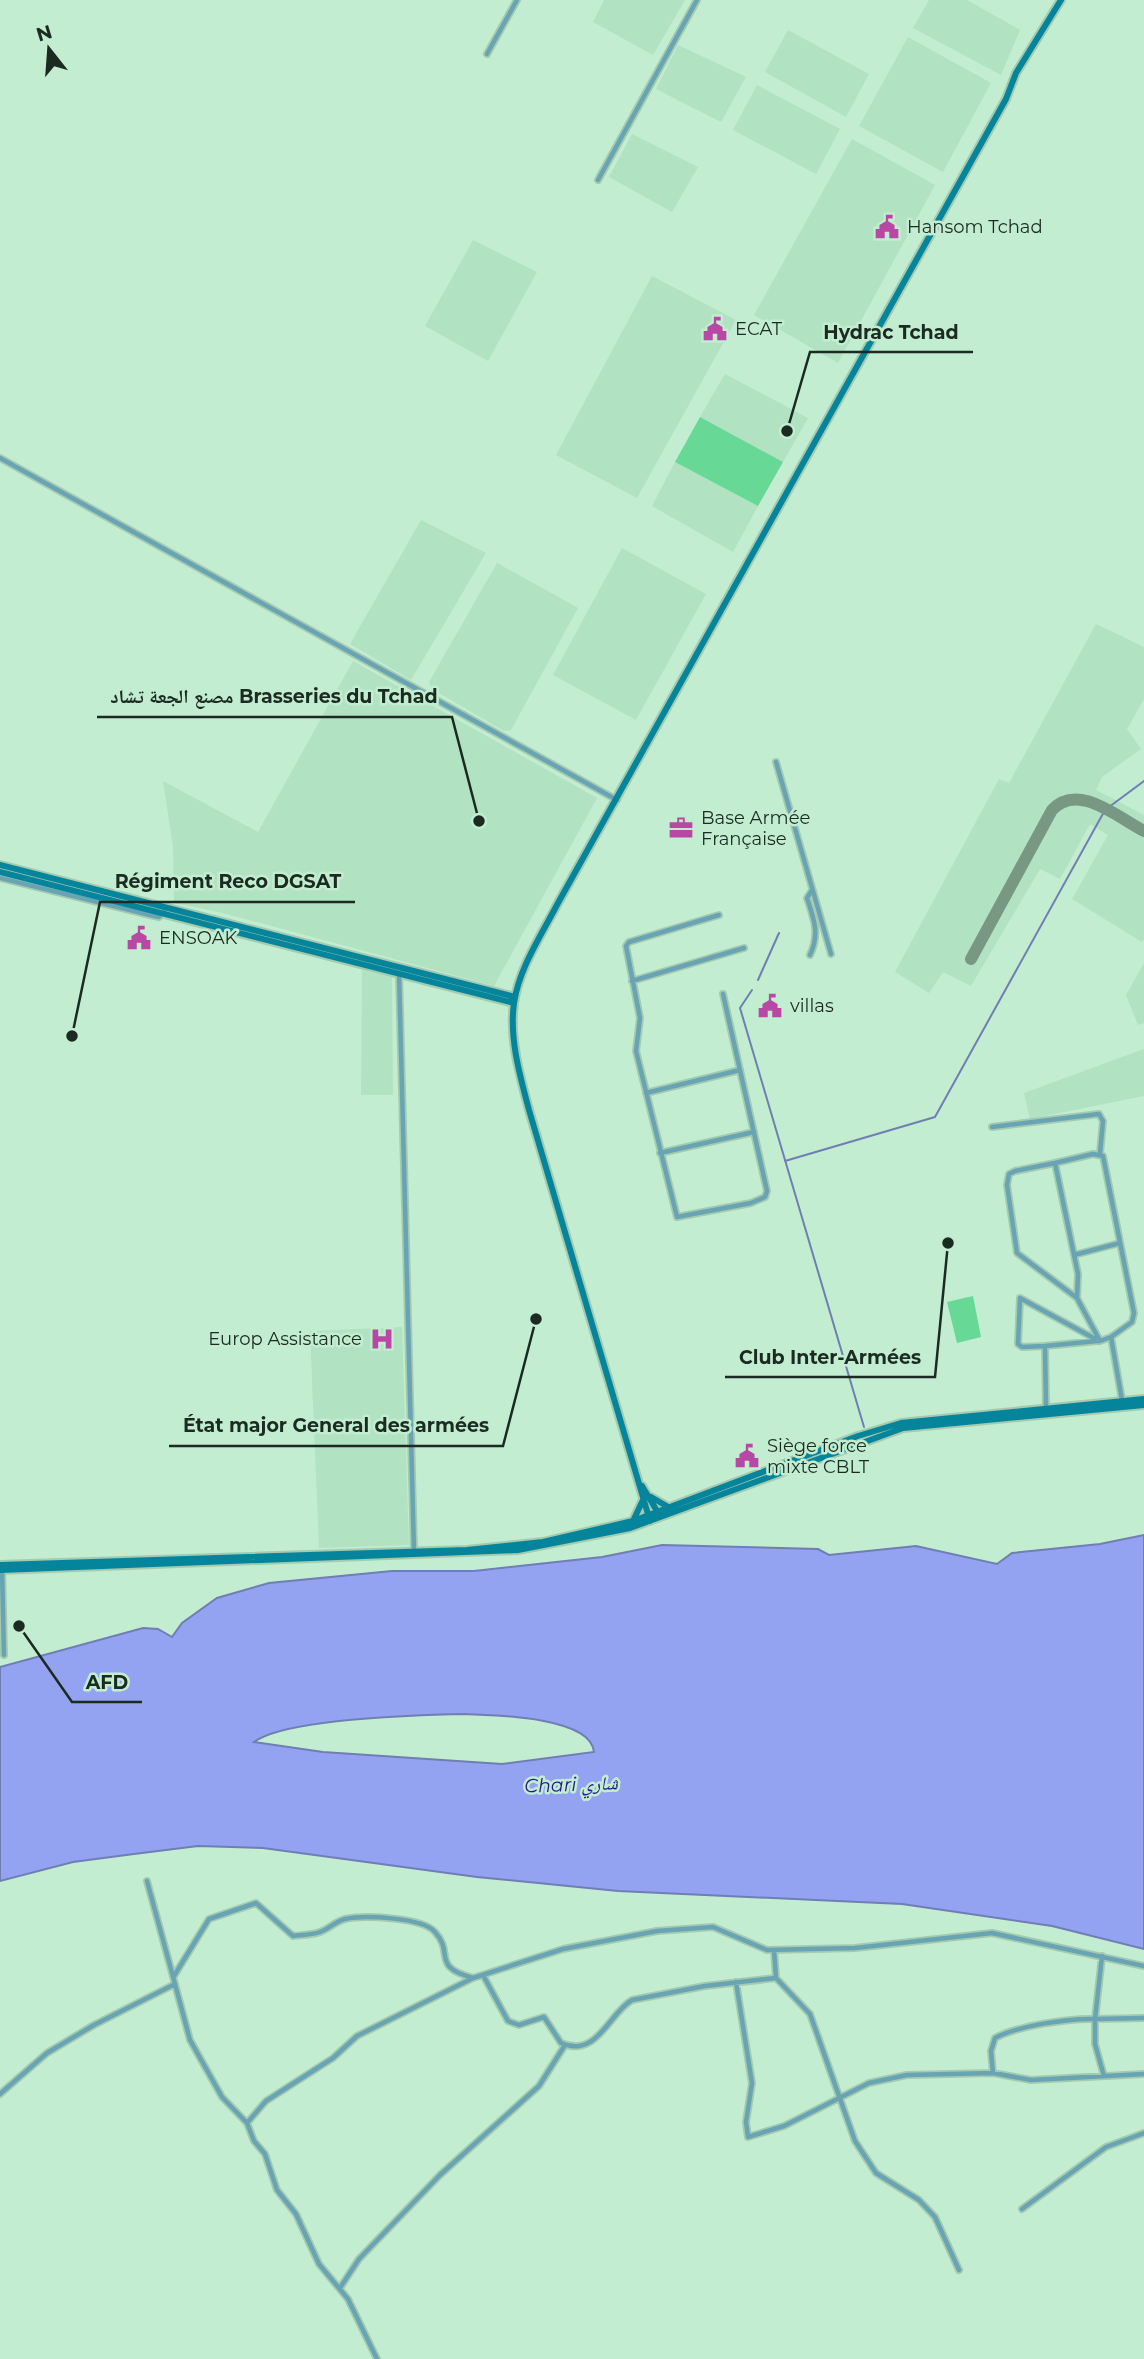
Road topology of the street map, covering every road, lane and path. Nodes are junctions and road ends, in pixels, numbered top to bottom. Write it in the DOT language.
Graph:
graph roads {
  1 [pos="517,0"];
  2 [pos="697,0"];
  3 [pos="1061,0"];
  4 [pos="487,54"];
  5 [pos="598,180"];
  6 [pos="0,458"];
  7 [pos="776,762"];
  8 [pos="617,800"];
  9 [pos="0,865"];
  10 [pos="0,872"];
  11 [pos="0,878"];
  12 [pos="812,890"];
  13 [pos="165,911"];
  14 [pos="719,915"];
  15 [pos="744,948"];
  16 [pos="831,954"];
  17 [pos="810,955"];
  18 [pos="400,970"];
  19 [pos="632,981"];
  20 [pos="518,987"];
  21 [pos="723,994"];
  22 [pos="505,997"];
  23 [pos="514,1000"];
  24 [pos="513,1012"];
  25 [pos="740,1070"];
  26 [pos="646,1093"];
  27 [pos="992,1126"];
  28 [pos="754,1132"];
  29 [pos="660,1153"];
  30 [pos="1100,1153"];
  31 [pos="1055,1163"];
  32 [pos="1120,1243"];
  33 [pos="1074,1255"];
  34 [pos="1077,1298"];
  35 [pos="1111,1337"];
  36 [pos="1100,1341"];
  37 [pos="1045,1346"];
  38 [pos="1144,1399"];
  39 [pos="1122,1401"];
  40 [pos="1144,1405"];
  41 [pos="1050,1410"];
  42 [pos="647,1497"];
  43 [pos="670,1508"];
  44 [pos="660,1515"];
  45 [pos="649,1519"];
  46 [pos="633,1521"];
  47 [pos="414,1554"];
  48 [pos="1,1567"];
  49 [pos="2,1620"];
  50 [pos="4,1655"];
  51 [pos="147,1881"];
  52 [pos="774,1950"];
  53 [pos="1102,1956"];
  54 [pos="1144,1966"];
  55 [pos="483,1975"];
  56 [pos="174,1976"];
  57 [pos="473,1978"];
  58 [pos="776,1978"];
  59 [pos="736,1982"];
  60 [pos="175,1984"];
  61 [pos="1144,2018"];
  62 [pos="1095,2019"];
  63 [pos="565,2045"];
  64 [pos="993,2073"];
  65 [pos="1144,2074"];
  66 [pos="1104,2076"];
  67 [pos="0,2094"];
  68 [pos="841,2096"];
  69 [pos="247,2123"];
  70 [pos="1144,2133"];
  71 [pos="1022,2209"];
  72 [pos="959,2270"];
  73 [pos="340,2288"];
  74 [pos="377,2359"];
  1 -- 4 [label="street"];
  2 -- 5 [label="street"];
  3 -- 8 [label="main road"];
  6 -- 8 [label="street"];
  7 -- 12 [label="street"];
  8 -- 20 [label="main road"];
  9 -- 13 [label="main road"];
  10 -- 13 [label="main road"];
  11 -- 13 [label="street"];
  12 -- 16 [label="street"];
  12 -- 17 [label="street"];
  13 -- 18 [label="main road"];
  14 -- 19 [label="street"];
  15 -- 19 [label="street"];
  18 -- 22 [label="main road"];
  18 -- 47 [label="street"];
  19 -- 26 [label="street"];
  20 -- 22 [label="main road"];
  20 -- 23 [label="main road"];
  21 -- 25 [label="street"];
  22 -- 23 [label="main road"];
  22 -- 24 [label="main road"];
  23 -- 24 [label="main road"];
  24 -- 42 [label="main road"];
  25 -- 26 [label="street"];
  25 -- 28 [label="street"];
  26 -- 29 [label="street"];
  27 -- 30 [label="street"];
  28 -- 29 [label="street"];
  28 -- 29 [label="street"];
  30 -- 31 [label="street"];
  30 -- 32 [label="street"];
  31 -- 33 [label="street"];
  31 -- 34 [label="street"];
  32 -- 33 [label="street"];
  32 -- 35 [label="street"];
  33 -- 34 [label="street"];
  34 -- 36 [label="street"];
  35 -- 36 [label="street"];
  35 -- 39 [label="street"];
  36 -- 37 [label="street"];
  36 -- 37 [label="street"];
  37 -- 41 [label="street"];
  38 -- 39 [label="main road"];
  39 -- 41 [label="main road"];
  40 -- 41 [label="main road"];
  41 -- 43 [label="main road"];
  41 -- 44 [label="main road"];
  42 -- 43 [label="main road"];
  42 -- 44 [label="main road"];
  42 -- 45 [label="main road"];
  42 -- 46 [label="main road"];
  43 -- 44 [label="main road"];
  44 -- 45 [label="main road"];
  45 -- 46 [label="main road"];
  45 -- 47 [label="main road"];
  46 -- 47 [label="main road"];
  47 -- 48 [label="main road"];
  48 -- 49 [label="street"];
  49 -- 50 [label="street"];
  51 -- 56 [label="street"];
  52 -- 53 [label="street"];
  52 -- 55 [label="street"];
  52 -- 58 [label="street"];
  53 -- 54 [label="street"];
  53 -- 62 [label="street"];
  55 -- 57 [label="street"];
  55 -- 63 [label="street"];
  56 -- 57 [label="street"];
  56 -- 60 [label="street"];
  57 -- 69 [label="street"];
  58 -- 59 [label="street"];
  58 -- 68 [label="street"];
  59 -- 63 [label="street"];
  59 -- 68 [label="street"];
  60 -- 67 [label="street"];
  60 -- 69 [label="street"];
  61 -- 62 [label="street"];
  62 -- 64 [label="street"];
  62 -- 66 [label="street"];
  63 -- 73 [label="street"];
  64 -- 66 [label="street"];
  64 -- 68 [label="street"];
  65 -- 66 [label="street"];
  68 -- 72 [label="street"];
  69 -- 73 [label="street"];
  70 -- 71 [label="street"];
  73 -- 74 [label="street"];
}
